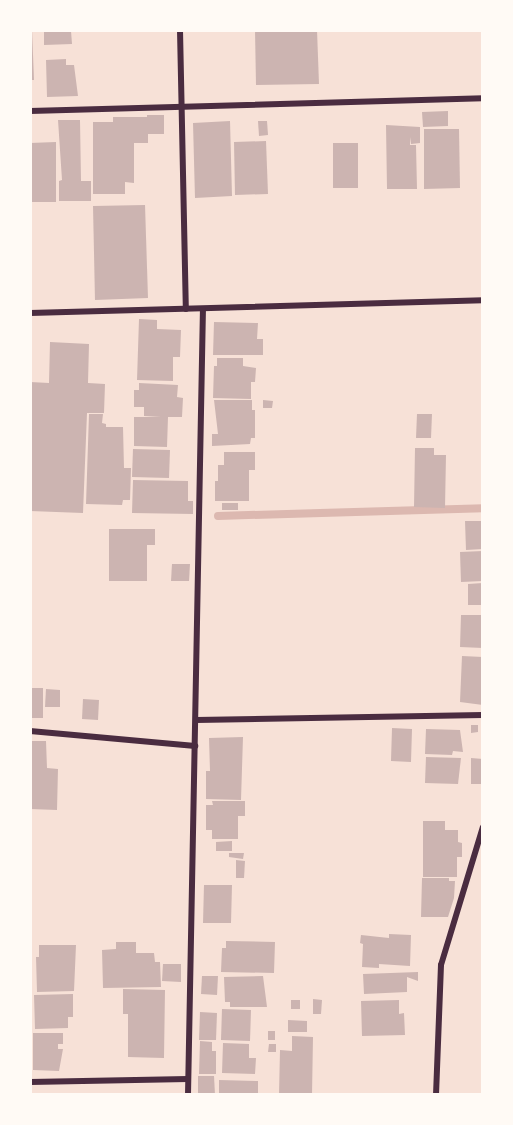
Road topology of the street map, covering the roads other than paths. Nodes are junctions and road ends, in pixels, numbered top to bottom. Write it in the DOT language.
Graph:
graph roads {
  1 [pos="180,30"];
  2 [pos="483,98"];
  3 [pos="183,105"];
  4 [pos="30,111"];
  5 [pos="483,300"];
  6 [pos="186,309"];
  7 [pos="202,309"];
  8 [pos="30,313"];
  9 [pos="483,716"];
  10 [pos="196,720"];
  11 [pos="30,731"];
  12 [pos="195,746"];
  13 [pos="483,827"];
  14 [pos="188,1079"];
  15 [pos="30,1082"];
  16 [pos="188,1095"];
  17 [pos="436,1095"];
  1 -- 3 [label="street"];
  2 -- 3 [label="street"];
  3 -- 4 [label="street"];
  3 -- 6 [label="street"];
  5 -- 7 [label="street"];
  6 -- 7 [label="street"];
  6 -- 8 [label="street"];
  7 -- 10 [label="street"];
  9 -- 10 [label="street"];
  10 -- 12 [label="street"];
  11 -- 12 [label="street"];
  12 -- 14 [label="street"];
  13 -- 17 [label="street"];
  14 -- 15 [label="street"];
  14 -- 16 [label="street"];
}
